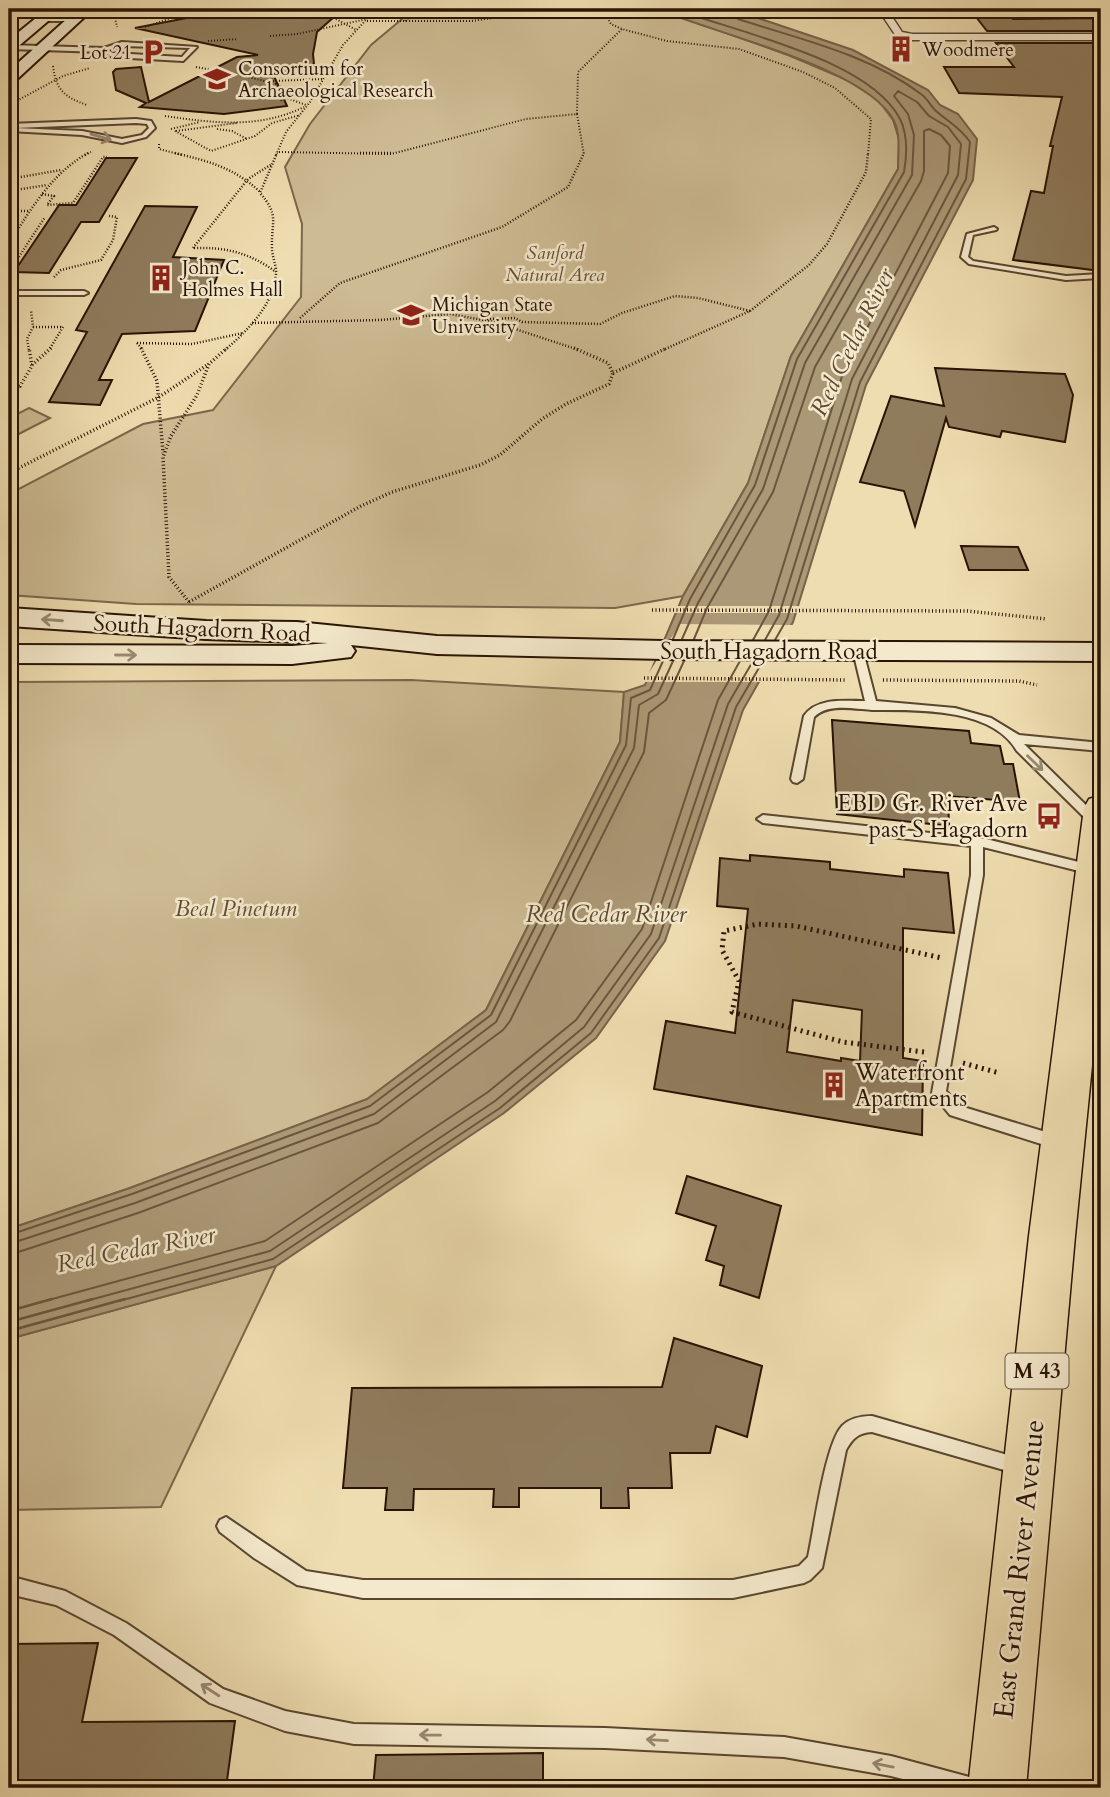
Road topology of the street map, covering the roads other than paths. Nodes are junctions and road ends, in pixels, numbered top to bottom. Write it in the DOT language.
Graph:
graph roads {
  1 [pos="56,9"];
  2 [pos="86,9"];
  3 [pos="883,9"];
  4 [pos="40,20"];
  5 [pos="73,21"];
  6 [pos="1101,37"];
  7 [pos="9,47"];
  8 [pos="42,48"];
  9 [pos="104,50"];
  10 [pos="9,79"];
  11 [pos="10,129"];
  12 [pos="994,229"];
  13 [pos="1101,276"];
  14 [pos="9,293"];
  15 [pos="84,293"];
  16 [pos="9,617"];
  17 [pos="437,645"];
  18 [pos="858,651"];
  19 [pos="1101,652"];
  20 [pos="9,654"];
  21 [pos="872,706"];
  22 [pos="1016,739"];
  23 [pos="1101,747"];
  24 [pos="797,779"];
  25 [pos="1100,816"];
  26 [pos="763,819"];
  27 [pos="977,842"];
  28 [pos="1094,870"];
  29 [pos="1092,957"];
  30 [pos="1062,1144"];
  31 [pos="1029,1469"];
  32 [pos="226,1526"];
  33 [pos="9,1586"];
  34 [pos="973,1788"];
  35 [pos="997,1788"];
  1 -- 4 [label="street"];
  2 -- 5 [label="street"];
  3 -- 6 [label="street"];
  4 -- 5 [label="lane"];
  4 -- 7 [label="street"];
  5 -- 8 [label="street"];
  7 -- 8 [label="lane"];
  8 -- 9 [label="lane"];
  8 -- 10 [label="street"];
  9 -- 9 [label="lane"];
  11 -- 11 [label="lane, one-way"];
  12 -- 13 [label="lane"];
  14 -- 15 [label="lane"];
  17 -- 16 [label="street, South Hagadorn Road, one-way"];
  17 -- 18 [label="street, South Hagadorn Road"];
  20 -- 17 [label="street, South Hagadorn Road, one-way"];
  18 -- 19 [label="street, South Hagadorn Road"];
  18 -- 21 [label="lane"];
  21 -- 22 [label="lane"];
  21 -- 24 [label="lane"];
  22 -- 23 [label="lane"];
  22 -- 25 [label="lane, one-way"];
  25 -- 28 [label="main road, East Grand River Avenue / M 43"];
  26 -- 27 [label="lane"];
  27 -- 28 [label="lane"];
  27 -- 30 [label="lane"];
  28 -- 29 [label="main road, East Grand River Avenue / M 43"];
  29 -- 30 [label="main road, East Grand River Avenue / M 43"];
  30 -- 31 [label="main road, East Grand River Avenue / M 43"];
  31 -- 32 [label="lane"];
  31 -- 35 [label="main road, East Grand River Avenue / M 43"];
  34 -- 33 [label="lane, one-way"];
}
